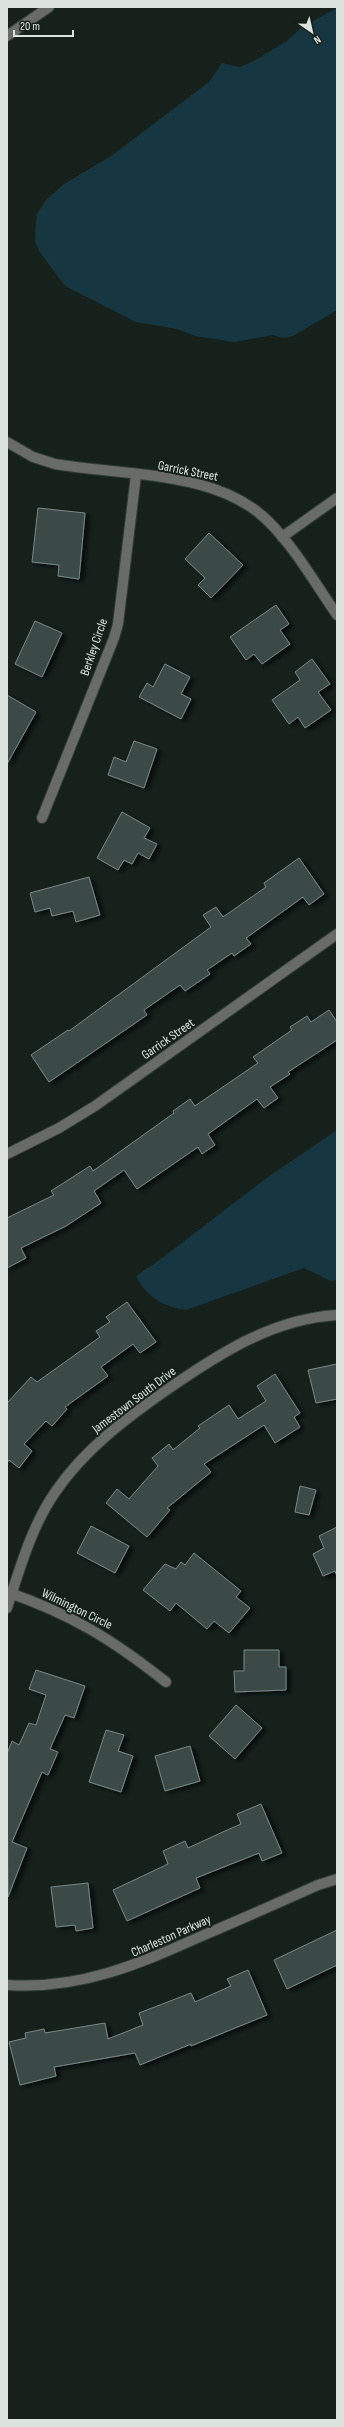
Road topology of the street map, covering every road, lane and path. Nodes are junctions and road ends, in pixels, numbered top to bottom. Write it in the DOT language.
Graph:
graph roads {
  1 [pos="49,7"];
  2 [pos="7,36"];
  3 [pos="7,442"];
  4 [pos="136,475"];
  5 [pos="337,498"];
  6 [pos="282,537"];
  7 [pos="337,615"];
  8 [pos="42,818"];
  9 [pos="337,934"];
  10 [pos="7,1154"];
  11 [pos="337,1315"];
  12 [pos="9,1593"];
  13 [pos="7,1608"];
  14 [pos="166,1682"];
  15 [pos="337,1879"];
  16 [pos="7,1985"];
  1 -- 2 [label="street"];
  3 -- 4 [label="street, Garrick Street"];
  4 -- 6 [label="street, Garrick Street"];
  4 -- 8 [label="street, Berkley Circle"];
  5 -- 6 [label="street"];
  6 -- 7 [label="street, Garrick Street"];
  9 -- 10 [label="street, Garrick Street"];
  11 -- 12 [label="street, Jamestown South Drive"];
  12 -- 13 [label="street, Jamestown South Drive"];
  12 -- 14 [label="street, Wilmington Circle"];
  15 -- 16 [label="street, Charleston Parkway"];
}
